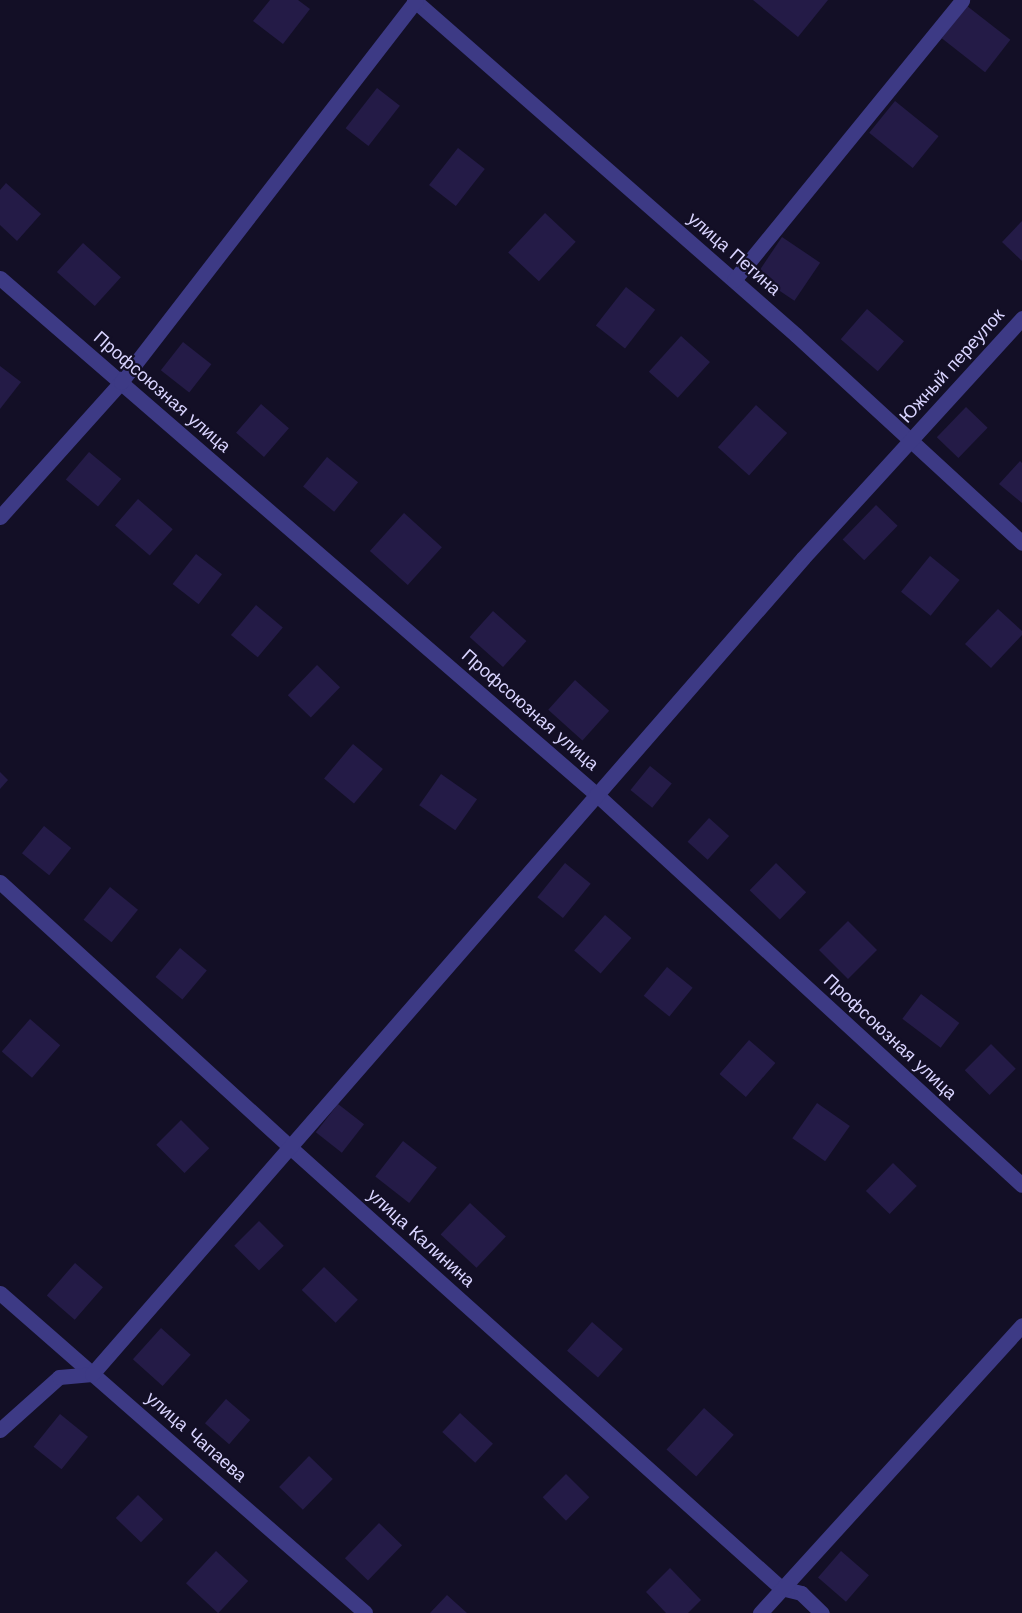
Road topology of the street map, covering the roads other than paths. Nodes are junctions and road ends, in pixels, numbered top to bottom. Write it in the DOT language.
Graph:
graph roads {
  1 [pos="415,0"];
  2 [pos="962,0"];
  3 [pos="0,278"];
  4 [pos="734,280"];
  5 [pos="1022,318"];
  6 [pos="121,381"];
  7 [pos="911,440"];
  8 [pos="0,517"];
  9 [pos="1022,543"];
  10 [pos="596,794"];
  11 [pos="0,882"];
  12 [pos="291,1148"];
  13 [pos="1022,1185"];
  14 [pos="0,1293"];
  15 [pos="1022,1325"];
  16 [pos="92,1374"];
  17 [pos="0,1431"];
  18 [pos="781,1588"];
  19 [pos="365,1613"];
  20 [pos="760,1613"];
  21 [pos="822,1613"];
  1 -- 4 [label="street, улица Петина"];
  1 -- 6 [label="street"];
  2 -- 4 [label="street"];
  3 -- 6 [label="street, Профсоюзная улица"];
  4 -- 7 [label="street, улица Петина"];
  5 -- 7 [label="street, Южный переулок"];
  6 -- 8 [label="street"];
  6 -- 10 [label="street, Профсоюзная улица"];
  7 -- 9 [label="street, улица Петина"];
  7 -- 10 [label="street, Южный переулок"];
  10 -- 12 [label="street, Южный переулок"];
  10 -- 13 [label="street, Профсоюзная улица"];
  11 -- 12 [label="street, улица Калинина"];
  12 -- 16 [label="street, Южный переулок"];
  12 -- 18 [label="street, улица Калинина"];
  14 -- 16 [label="street, улица Чапаева"];
  15 -- 18 [label="street"];
  16 -- 17 [label="street"];
  16 -- 19 [label="street, улица Чапаева"];
  18 -- 20 [label="street"];
  18 -- 21 [label="street, улица Калинина"];
}
